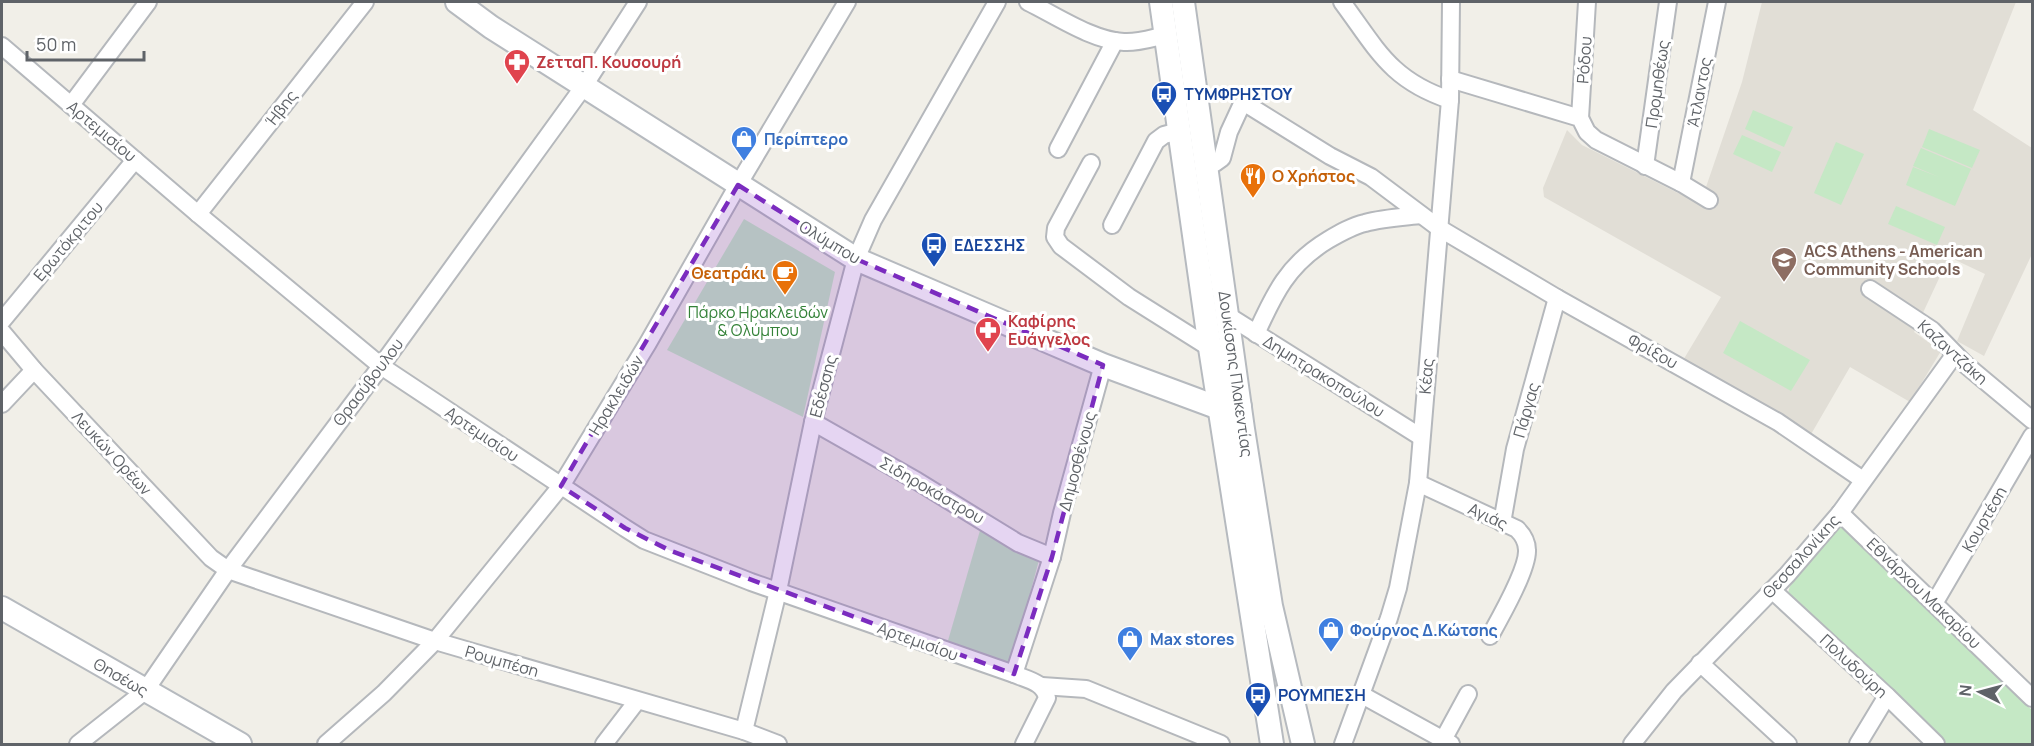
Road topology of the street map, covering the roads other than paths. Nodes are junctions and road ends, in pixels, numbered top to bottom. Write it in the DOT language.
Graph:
graph roads {
  1 [pos="148,2"];
  2 [pos="365,2"];
  3 [pos="457,2"];
  4 [pos="638,2"];
  5 [pos="847,2"];
  6 [pos="997,2"];
  7 [pos="1028,2"];
  8 [pos="1161,2"];
  9 [pos="1183,2"];
  10 [pos="1342,2"];
  11 [pos="1451,2"];
  12 [pos="1587,2"];
  13 [pos="1668,2"];
  14 [pos="1717,2"];
  15 [pos="1166,35"];
  16 [pos="1115,41"];
  17 [pos="2,46"];
  18 [pos="1450,79"];
  19 [pos="584,86"];
  20 [pos="1450,100"];
  21 [pos="70,105"];
  22 [pos="1580,118"];
  23 [pos="1179,131"];
  24 [pos="1058,148"];
  25 [pos="1205,159"];
  26 [pos="135,160"];
  27 [pos="1091,163"];
  28 [pos="1645,166"];
  29 [pos="1681,183"];
  30 [pos="738,185"];
  31 [pos="1709,200"];
  32 [pos="198,214"];
  33 [pos="1421,215"];
  34 [pos="1112,225"];
  35 [pos="1439,228"];
  36 [pos="856,259"];
  37 [pos="1870,289"];
  38 [pos="1557,298"];
  39 [pos="1227,315"];
  40 [pos="2,321"];
  41 [pos="2,332"];
  42 [pos="1256,334"];
  43 [pos="1210,348"];
  44 [pos="1955,354"];
  45 [pos="1103,365"];
  46 [pos="381,366"];
  47 [pos="34,370"];
  48 [pos="2,404"];
  49 [pos="1229,408"];
  50 [pos="2032,420"];
  51 [pos="813,422"];
  52 [pos="2032,436"];
  53 [pos="1421,437"];
  54 [pos="1863,480"];
  55 [pos="1418,483"];
  56 [pos="561,486"];
  57 [pos="1840,513"];
  58 [pos="1502,523"];
  59 [pos="1052,557"];
  60 [pos="228,570"];
  61 [pos="1772,590"];
  62 [pos="778,591"];
  63 [pos="1935,602"];
  64 [pos="2,608"];
  65 [pos="1490,636"];
  66 [pos="435,641"];
  67 [pos="1700,663"];
  68 [pos="1014,674"];
  69 [pos="1044,688"];
  70 [pos="145,691"];
  71 [pos="1468,694"];
  72 [pos="1362,695"];
  73 [pos="1887,696"];
  74 [pos="2032,698"];
  75 [pos="638,701"];
  76 [pos="744,731"];
  77 [pos="1447,742"];
  78 [pos="1342,743"];
  79 [pos="78,744"];
  80 [pos="240,744"];
  81 [pos="326,744"];
  82 [pos="604,744"];
  83 [pos="778,744"];
  84 [pos="1024,744"];
  85 [pos="1221,744"];
  86 [pos="1272,744"];
  87 [pos="1303,744"];
  88 [pos="1632,744"];
  89 [pos="1788,744"];
  90 [pos="1858,744"];
  91 [pos="1936,744"];
  1 -- 21 [label="street"];
  2 -- 32 [label="street, Ήβης"];
  3 -- 19 [label="main road, Ολύμπου"];
  4 -- 19 [label="street, Θρασύβουλου"];
  5 -- 30 [label="street, Ηρακλειδών"];
  6 -- 36 [label="street, Εδέσσης"];
  7 -- 16 [label="street"];
  8 -- 15 [label="main road, Δουκίσσης Πλακεντίας"];
  9 -- 25 [label="main road, Δουκίσσης Πλακεντίας"];
  10 -- 20 [label="street"];
  11 -- 18 [label="street, Κέας"];
  12 -- 22 [label="street, Ρόδου"];
  13 -- 28 [label="street, Προμηθέως"];
  14 -- 29 [label="street, Άτλαντος"];
  15 -- 16 [label="street"];
  15 -- 23 [label="main road, Δουκίσσης Πλακεντίας"];
  16 -- 24 [label="street"];
  17 -- 21 [label="street, Αρτεμισίου"];
  18 -- 20 [label="street, Κέας"];
  18 -- 22 [label="street"];
  19 -- 30 [label="main road, Ολύμπου"];
  19 -- 46 [label="street, Θρασύβουλου"];
  20 -- 35 [label="street, Κέας"];
  21 -- 26 [label="street, Αρτεμισίου"];
  22 -- 28 [label="street"];
  23 -- 34 [label="street"];
  23 -- 43 [label="main road, Δουκίσσης Πλακεντίας"];
  25 -- 33 [label="street, Φρίξου"];
  25 -- 39 [label="main road, Δουκίσσης Πλακεντίας"];
  26 -- 32 [label="street, Αρτεμισίου"];
  26 -- 40 [label="street, Ερωτόκριτου"];
  27 -- 43 [label="street"];
  28 -- 29 [label="street"];
  29 -- 31 [label="street"];
  30 -- 36 [label="main road, Ολύμπου"];
  30 -- 56 [label="street, Ηρακλειδών"];
  32 -- 46 [label="street, Αρτεμισίου"];
  33 -- 35 [label="street, Φρίξου"];
  33 -- 42 [label="street"];
  35 -- 38 [label="street, Φρίξου"];
  35 -- 53 [label="street, Κέας"];
  36 -- 45 [label="main road, Ολύμπου"];
  36 -- 51 [label="street, Εδέσσης"];
  37 -- 44 [label="street, Καζαντζάκη"];
  38 -- 54 [label="street, Φρίξου"];
  38 -- 58 [label="street, Πάργας"];
  39 -- 42 [label="street, Δημητρακοπούλου"];
  39 -- 49 [label="main road, Δουκίσσης Πλακεντίας"];
  41 -- 47 [label="street, Λευκών Ορέων"];
  42 -- 53 [label="street, Δημητρακοπούλου"];
  43 -- 49 [label="main road, Δουκίσσης Πλακεντίας"];
  44 -- 50 [label="street, Καζαντζάκη"];
  44 -- 54 [label="street, Θεσσαλονίκης"];
  45 -- 49 [label="main road, Ολύμπου"];
  45 -- 59 [label="street, Δημοσθένους"];
  46 -- 56 [label="street, Αρτεμισίου"];
  46 -- 60 [label="street, Θρασύβουλου"];
  47 -- 48 [label="street"];
  47 -- 60 [label="street, Λευκών Ορέων"];
  49 -- 86 [label="main road, Δουκίσσης Πλακεντίας"];
  49 -- 87 [label="main road, Δουκίσσης Πλακεντίας"];
  51 -- 59 [label="street, Σιδηροκάστρου"];
  51 -- 62 [label="street, Εδέσσης"];
  52 -- 63 [label="street, Κουρτέση"];
  53 -- 55 [label="street, Κέας"];
  54 -- 57 [label="street, Θεσσαλονίκης"];
  55 -- 58 [label="street, Αγιάς"];
  55 -- 72 [label="street, Κέας"];
  56 -- 62 [label="street, Αρτεμισίου"];
  56 -- 66 [label="street, Ηρακλειδών"];
  57 -- 61 [label="street, Θεσσαλονίκης"];
  57 -- 63 [label="street, Εθνάρχου Μακαρίου"];
  58 -- 65 [label="street, Αγιάς"];
  59 -- 68 [label="street, Δημοσθένους"];
  60 -- 66 [label="street, Ρουμπέση"];
  60 -- 70 [label="street, Θρασύβουλου"];
  61 -- 67 [label="street, Θεσσαλονίκης"];
  61 -- 73 [label="street, Πολυδούρη"];
  62 -- 68 [label="street, Αρτεμισίου"];
  62 -- 76 [label="street, Εδέσσης"];
  63 -- 74 [label="street, Εθνάρχου Μακαρίου"];
  64 -- 70 [label="main road, Θησέως"];
  66 -- 75 [label="street, Ρουμπέση"];
  66 -- 81 [label="street, Ηρακλειδών"];
  67 -- 88 [label="street, Θεσσαλονίκης"];
  67 -- 89 [label="street"];
  68 -- 69 [label="street, Αρτεμισίου"];
  69 -- 84 [label="street"];
  69 -- 85 [label="street, Αρτεμισίου"];
  70 -- 79 [label="street, Θρασύβουλου"];
  70 -- 80 [label="main road, Θησέως"];
  71 -- 77 [label="street"];
  72 -- 77 [label="street"];
  72 -- 78 [label="street, Κέας"];
  73 -- 90 [label="street"];
  73 -- 91 [label="street, Πολυδούρη"];
  75 -- 76 [label="street, Ρουμπέση"];
  75 -- 82 [label="street"];
  76 -- 83 [label="street, Ρουμπέση"];
}
